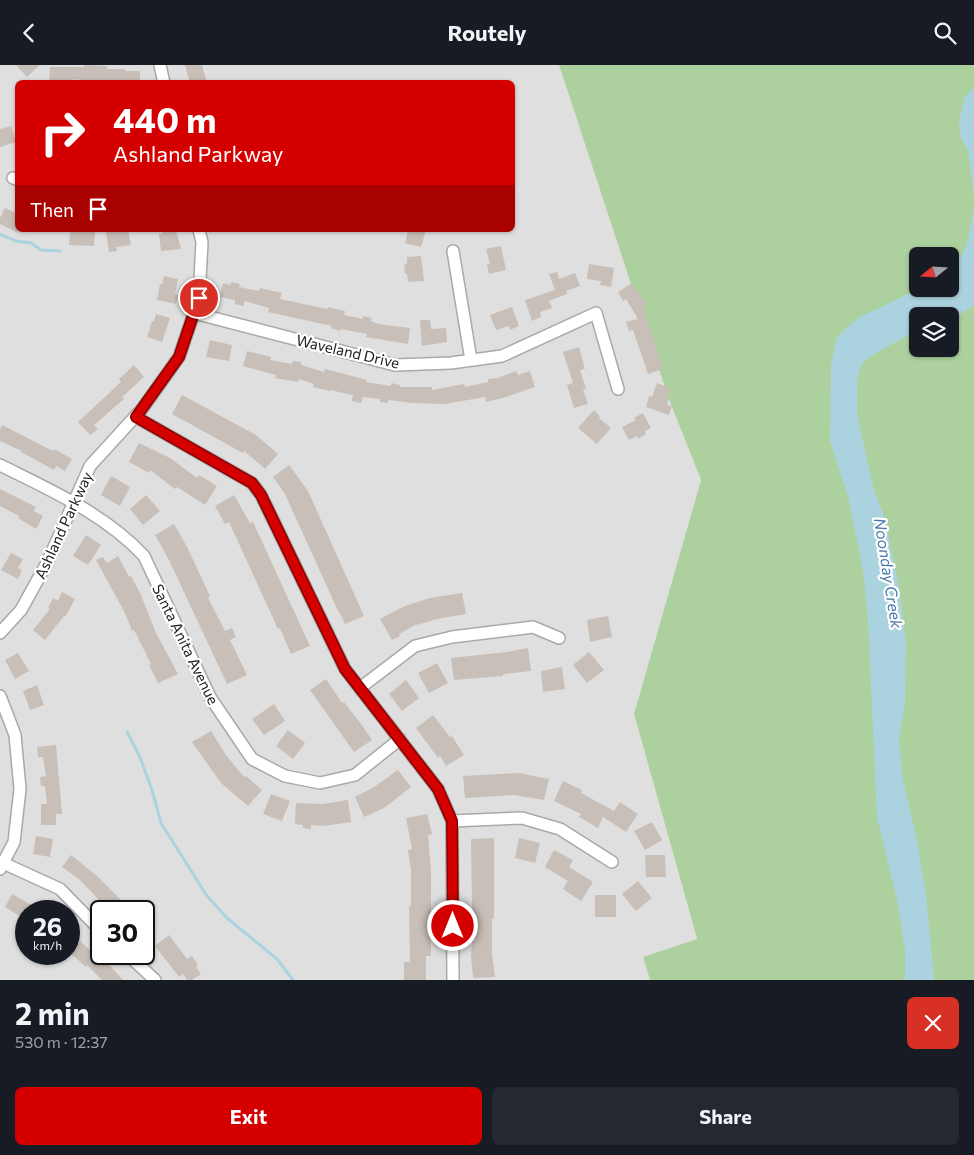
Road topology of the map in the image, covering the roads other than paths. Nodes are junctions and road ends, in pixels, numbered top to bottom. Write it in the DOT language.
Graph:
graph roads {
  1 [pos="160,65"];
  2 [pos="163,80"];
  3 [pos="200,232"];
  4 [pos="453,251"];
  5 [pos="194,313"];
  6 [pos="471,360"];
  7 [pos="618,389"];
  8 [pos="136,417"];
  9 [pos="0,465"];
  10 [pos="74,503"];
  11 [pos="0,633"];
  12 [pos="559,638"];
  13 [pos="360,688"];
  14 [pos="0,696"];
  15 [pos="400,739"];
  16 [pos="452,821"];
  17 [pos="612,863"];
  18 [pos="2,866"];
  19 [pos="90,920"];
  20 [pos="139,965"];
  21 [pos="155,980"];
  22 [pos="453,980"];
  1 -- 2 [label="street"];
  3 -- 5 [label="street, Ashland Parkway"];
  4 -- 6 [label="street"];
  5 -- 6 [label="street, Waveland Drive"];
  5 -- 8 [label="street, Ashland Parkway"];
  6 -- 7 [label="street, Waveland Drive"];
  8 -- 10 [label="street, Ashland Parkway"];
  8 -- 13 [label="street"];
  9 -- 10 [label="street, Santa Anita Avenue"];
  10 -- 11 [label="street, Ashland Parkway"];
  10 -- 15 [label="street, Santa Anita Avenue"];
  12 -- 13 [label="street"];
  13 -- 15 [label="street"];
  14 -- 18 [label="street"];
  15 -- 16 [label="street"];
  16 -- 17 [label="street"];
  16 -- 22 [label="street"];
  18 -- 19 [label="street"];
  20 -- 21 [label="street"];
}
